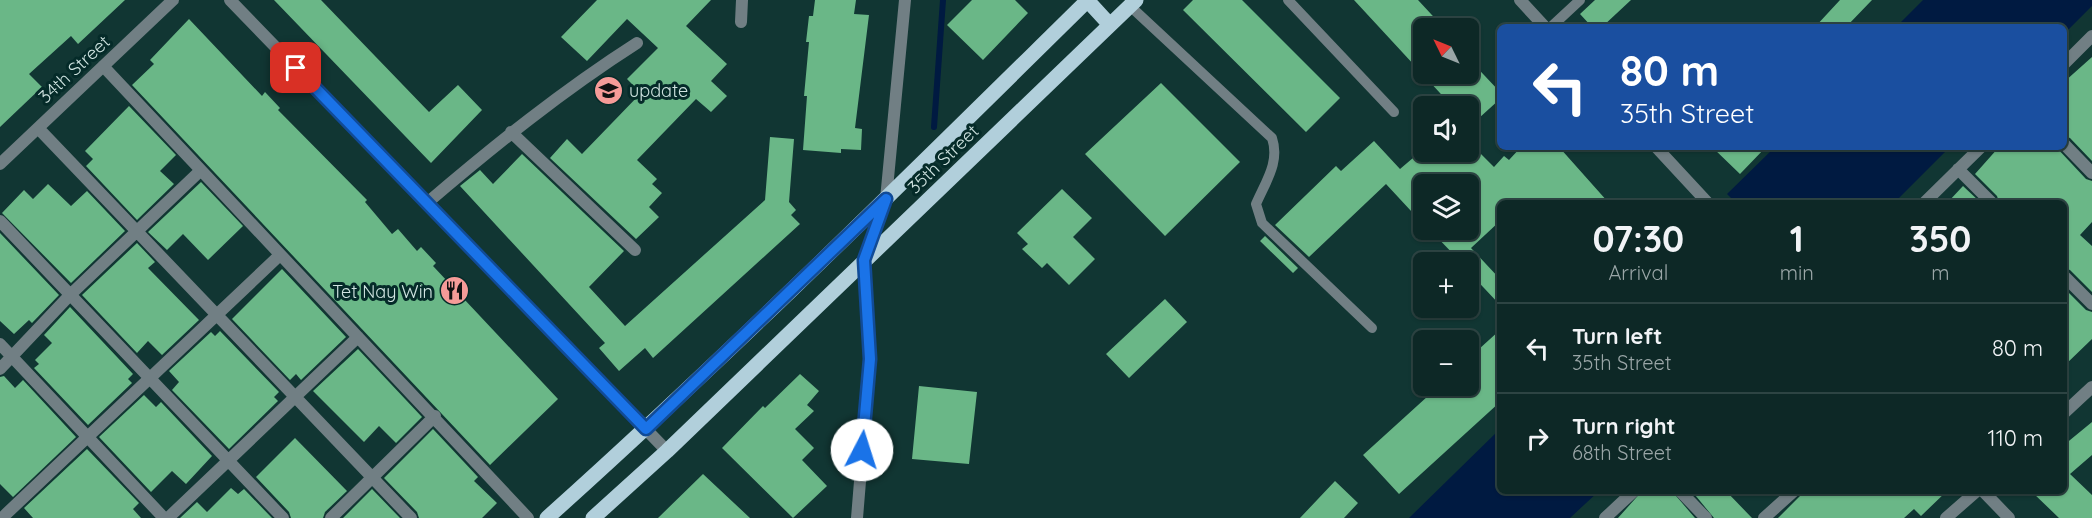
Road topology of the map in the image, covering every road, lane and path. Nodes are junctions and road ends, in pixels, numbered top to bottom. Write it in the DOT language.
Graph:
graph roads {
  1 [pos="172,0"];
  2 [pos="230,0"];
  3 [pos="742,0"];
  4 [pos="905,0"];
  5 [pos="1087,0"];
  6 [pos="1288,0"];
  7 [pos="1520,0"];
  8 [pos="1580,0"];
  9 [pos="1133,3"];
  10 [pos="741,22"];
  11 [pos="1542,24"];
  12 [pos="1554,24"];
  13 [pos="1110,25"];
  14 [pos="2092,36"];
  15 [pos="637,42"];
  16 [pos="2067,61"];
  17 [pos="103,66"];
  18 [pos="1395,112"];
  19 [pos="38,128"];
  20 [pos="511,132"];
  21 [pos="2067,147"];
  22 [pos="1659,150"];
  23 [pos="1978,150"];
  24 [pos="0,164"];
  25 [pos="1959,169"];
  26 [pos="200,172"];
  27 [pos="2092,173"];
  28 [pos="886,199"];
  29 [pos="1705,200"];
  30 [pos="1927,200"];
  31 [pos="1989,200"];
  32 [pos="427,203"];
  33 [pos="0,221"];
  34 [pos="140,231"];
  35 [pos="635,249"];
  36 [pos="280,255"];
  37 [pos="864,260"];
  38 [pos="2067,279"];
  39 [pos="70,295"];
  40 [pos="2092,304"];
  41 [pos="217,314"];
  42 [pos="1372,328"];
  43 [pos="358,337"];
  44 [pos="0,344"];
  45 [pos="12,357"];
  46 [pos="0,369"];
  47 [pos="150,380"];
  48 [pos="2092,387"];
  49 [pos="296,397"];
  50 [pos="2067,410"];
  51 [pos="435,416"];
  52 [pos="646,429"];
  53 [pos="88,436"];
  54 [pos="667,451"];
  55 [pos="228,460"];
  56 [pos="373,478"];
  57 [pos="1631,494"];
  58 [pos="1683,494"];
  59 [pos="1791,494"];
  60 [pos="1975,494"];
  61 [pos="1984,494"];
  62 [pos="5,515"];
  63 [pos="166,518"];
  64 [pos="283,518"];
  65 [pos="331,518"];
  66 [pos="411,518"];
  67 [pos="528,518"];
  68 [pos="547,518"];
  69 [pos="593,518"];
  70 [pos="857,518"];
  71 [pos="1605,518"];
  72 [pos="1706,518"];
  73 [pos="1764,518"];
  74 [pos="1946,518"];
  75 [pos="2009,518"];
  1 -- 17 [label="street, 34th Street"];
  2 -- 32 [label="street"];
  3 -- 10 [label="street"];
  4 -- 28 [label="street"];
  5 -- 13 [label="main road"];
  5 -- 28 [label="main road, 35th Street"];
  6 -- 18 [label="lane"];
  7 -- 11 [label="street"];
  8 -- 12 [label="lane"];
  9 -- 13 [label="main road, 35th Street"];
  9 -- 42 [label="lane"];
  13 -- 37 [label="main road, 35th Street"];
  14 -- 16 [label="street"];
  15 -- 20 [label="street"];
  17 -- 19 [label="street, 34th Street"];
  17 -- 26 [label="street"];
  19 -- 24 [label="street, 34th Street"];
  19 -- 34 [label="street"];
  20 -- 32 [label="street"];
  20 -- 35 [label="street"];
  21 -- 27 [label="street"];
  22 -- 29 [label="street"];
  23 -- 25 [label="street"];
  25 -- 30 [label="street"];
  25 -- 31 [label="street"];
  26 -- 34 [label="street"];
  26 -- 36 [label="street"];
  28 -- 37 [label="street"];
  28 -- 52 [label="main road, 35th Street"];
  32 -- 52 [label="street"];
  33 -- 39 [label="street"];
  34 -- 39 [label="street"];
  34 -- 41 [label="street"];
  36 -- 41 [label="street"];
  36 -- 43 [label="street"];
  37 -- 54 [label="main road, 35th Street"];
  37 -- 70 [label="street"];
  38 -- 40 [label="street"];
  39 -- 45 [label="street"];
  39 -- 47 [label="street"];
  41 -- 47 [label="street"];
  41 -- 49 [label="street"];
  43 -- 49 [label="street"];
  43 -- 51 [label="street"];
  44 -- 45 [label="street"];
  45 -- 46 [label="street"];
  45 -- 53 [label="street"];
  47 -- 53 [label="street"];
  47 -- 55 [label="street"];
  48 -- 50 [label="street"];
  49 -- 55 [label="street"];
  49 -- 56 [label="street"];
  51 -- 56 [label="street"];
  51 -- 67 [label="street"];
  52 -- 54 [label="street"];
  52 -- 68 [label="main road, 35th Street"];
  53 -- 62 [label="street"];
  53 -- 63 [label="street"];
  54 -- 69 [label="main road, 35th Street"];
  55 -- 63 [label="street"];
  55 -- 64 [label="street"];
  56 -- 65 [label="street"];
  56 -- 66 [label="street"];
  57 -- 71 [label="street"];
  58 -- 72 [label="street"];
  59 -- 73 [label="street"];
  60 -- 74 [label="street"];
  61 -- 75 [label="street"];
}
